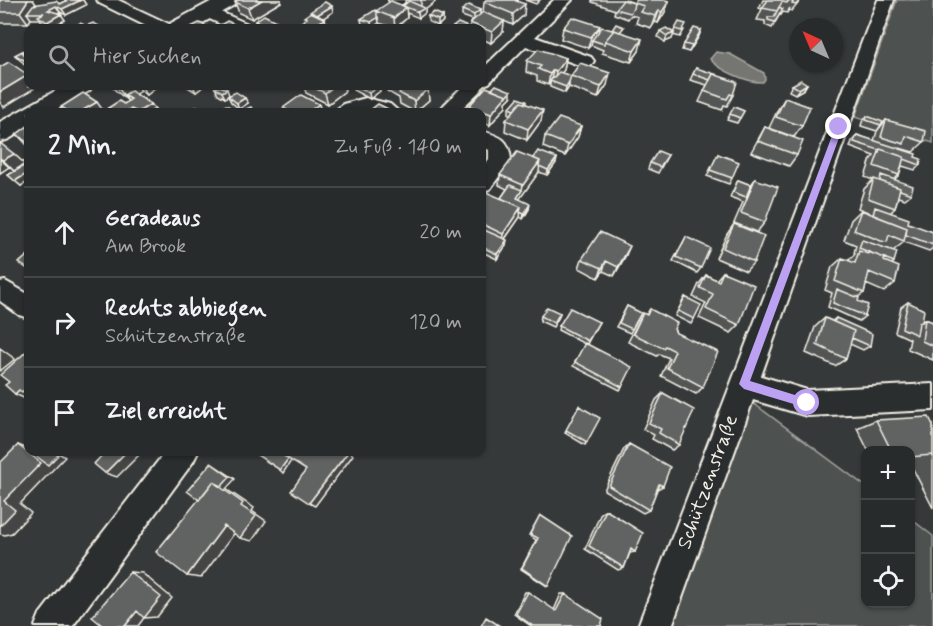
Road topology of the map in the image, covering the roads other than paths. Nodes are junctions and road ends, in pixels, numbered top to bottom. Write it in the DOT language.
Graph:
graph roads {
  1 [pos="105,0"];
  2 [pos="229,0"];
  3 [pos="564,0"];
  4 [pos="886,0"];
  5 [pos="209,12"];
  6 [pos="155,24"];
  7 [pos="186,24"];
  8 [pos="234,24"];
  9 [pos="523,39"];
  10 [pos="585,62"];
  11 [pos="486,75"];
  12 [pos="74,90"];
  13 [pos="470,90"];
  14 [pos="42,108"];
  15 [pos="350,108"];
  16 [pos="381,108"];
  17 [pos="451,108"];
  18 [pos="24,118"];
  19 [pos="0,133"];
  20 [pos="486,140"];
  21 [pos="486,178"];
  22 [pos="5,291"];
  23 [pos="24,304"];
  24 [pos="744,384"];
  25 [pos="933,397"];
  26 [pos="180,456"];
  27 [pos="52,626"];
  28 [pos="655,626"];
  1 -- 6 [label="street"];
  2 -- 5 [label="main road"];
  3 -- 9 [label="street"];
  4 -- 24 [label="street, Schützenstraße"];
  5 -- 7 [label="main road"];
  5 -- 8 [label="street"];
  9 -- 10 [label="street"];
  9 -- 11 [label="street"];
  12 -- 14 [label="main road"];
  13 -- 17 [label="street"];
  15 -- 16 [label="street"];
  18 -- 19 [label="main road"];
  20 -- 21 [label="street"];
  22 -- 23 [label="street"];
  24 -- 25 [label="street"];
  24 -- 28 [label="street, Schützenstraße"];
  26 -- 27 [label="street"];
}
